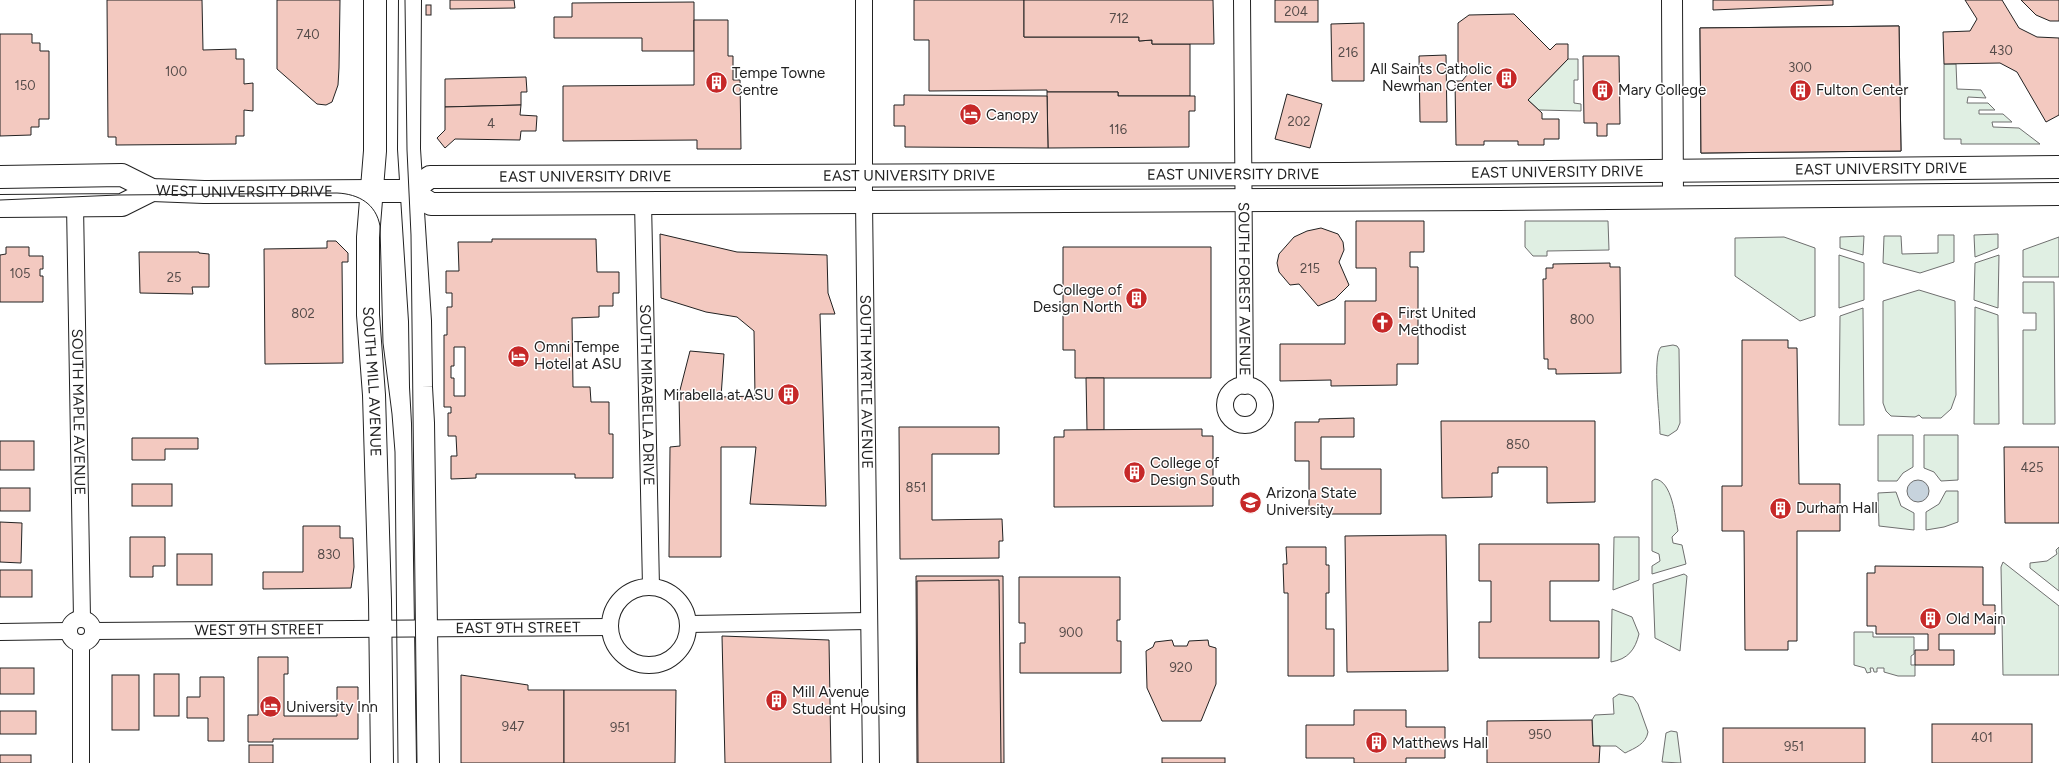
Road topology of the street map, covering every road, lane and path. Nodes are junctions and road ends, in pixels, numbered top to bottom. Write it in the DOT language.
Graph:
graph roads {
  1 [pos="375,0"];
  2 [pos="410,0"];
  3 [pos="864,0"];
  4 [pos="1242,0"];
  5 [pos="1672,0"];
  6 [pos="2059,166"];
  7 [pos="1920,168"];
  8 [pos="1672,171"];
  9 [pos="1242,174"];
  10 [pos="864,175"];
  11 [pos="0,177"];
  12 [pos="152,190"];
  13 [pos="372,191"];
  14 [pos="411,191"];
  15 [pos="1922,194"];
  16 [pos="2059,194"];
  17 [pos="1672,197"];
  18 [pos="1243,199"];
  19 [pos="643,202"];
  20 [pos="864,202"];
  21 [pos="75,205"];
  22 [pos="0,206"];
  23 [pos="1245,386"];
  24 [pos="651,587"];
  25 [pos="82,619"];
  26 [pos="869,621"];
  27 [pos="689,624"];
  28 [pos="610,627"];
  29 [pos="380,628"];
  30 [pos="426,629"];
  31 [pos="68,631"];
  32 [pos="93,631"];
  33 [pos="0,632"];
  34 [pos="81,643"];
  35 [pos="81,763"];
  36 [pos="382,763"];
  37 [pos="428,763"];
  38 [pos="871,763"];
  1 -- 13 [label="main road, SOUTH MILL AVENUE"];
  2 -- 14 [label="main road"];
  3 -- 10 [label="street, SOUTH MYRTLE AVENUE"];
  4 -- 9 [label="street, SOUTH FOREST AVENUE"];
  5 -- 8 [label="street"];
  6 -- 7 [label="main road, EAST UNIVERSITY DRIVE"];
  7 -- 8 [label="main road, EAST UNIVERSITY DRIVE"];
  7 -- 15 [label="main road"];
  8 -- 9 [label="main road, EAST UNIVERSITY DRIVE"];
  8 -- 17 [label="street"];
  9 -- 10 [label="main road, EAST UNIVERSITY DRIVE"];
  9 -- 18 [label="street, SOUTH FOREST AVENUE"];
  10 -- 14 [label="main road, EAST UNIVERSITY DRIVE"];
  10 -- 20 [label="street, SOUTH MYRTLE AVENUE"];
  11 -- 12 [label="main road, WEST UNIVERSITY DRIVE"];
  12 -- 13 [label="main road, WEST UNIVERSITY DRIVE"];
  12 -- 21 [label="main road"];
  13 -- 14 [label="main road"];
  13 -- 29 [label="main road, SOUTH MILL AVENUE"];
  14 -- 19 [label="main road, EAST UNIVERSITY DRIVE"];
  14 -- 30 [label="main road"];
  15 -- 16 [label="main road, EAST UNIVERSITY DRIVE"];
  15 -- 17 [label="main road, EAST UNIVERSITY DRIVE"];
  17 -- 18 [label="main road, EAST UNIVERSITY DRIVE"];
  18 -- 20 [label="main road, EAST UNIVERSITY DRIVE"];
  18 -- 23 [label="street, SOUTH FOREST AVENUE"];
  19 -- 20 [label="main road, EAST UNIVERSITY DRIVE"];
  19 -- 24 [label="street, SOUTH MIRABELLA DRIVE"];
  20 -- 26 [label="street, SOUTH MYRTLE AVENUE"];
  21 -- 22 [label="main road"];
  21 -- 25 [label="street, SOUTH MAPLE AVENUE"];
  24 -- 27 [label="street"];
  24 -- 28 [label="street"];
  25 -- 31 [label="street"];
  25 -- 32 [label="street"];
  26 -- 27 [label="street"];
  26 -- 38 [label="street, SOUTH MYRTLE AVENUE"];
  27 -- 28 [label="street"];
  28 -- 30 [label="street, EAST 9TH STREET"];
  29 -- 30 [label="street, WEST 9TH STREET"];
  29 -- 32 [label="street, WEST 9TH STREET"];
  29 -- 36 [label="main road, SOUTH MILL AVENUE"];
  30 -- 37 [label="main road"];
  31 -- 33 [label="street"];
  31 -- 34 [label="street"];
  32 -- 34 [label="street"];
  34 -- 35 [label="street"];
}
